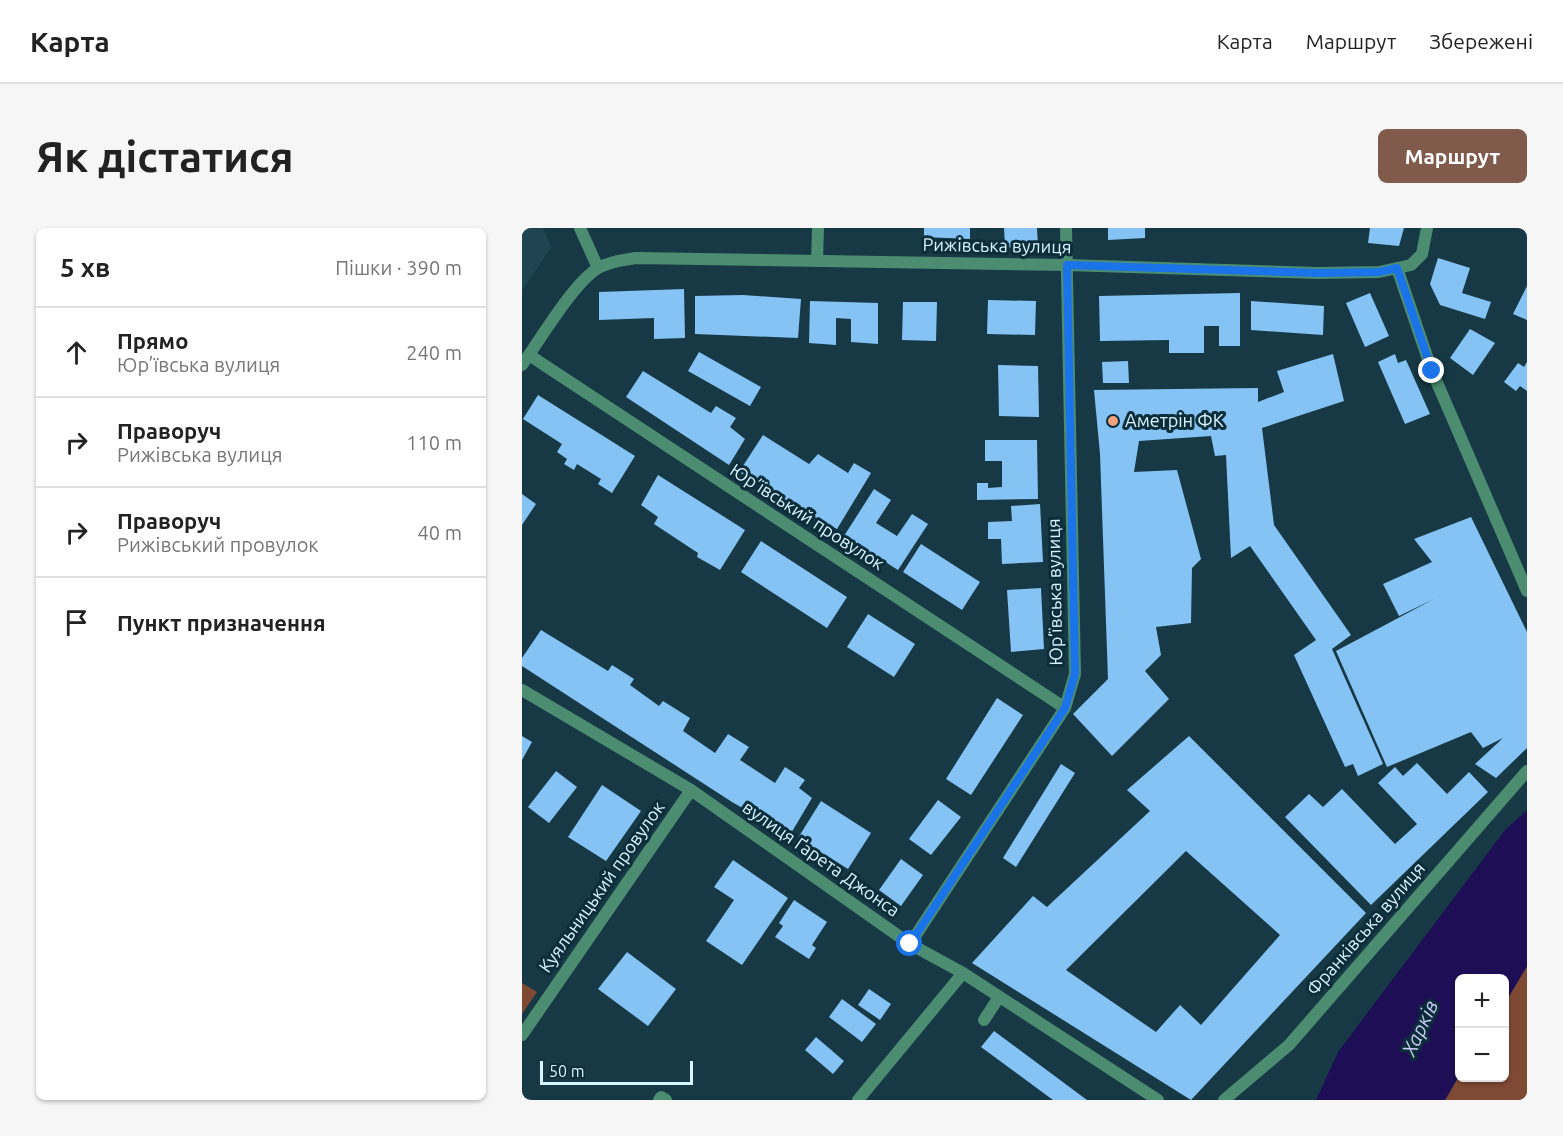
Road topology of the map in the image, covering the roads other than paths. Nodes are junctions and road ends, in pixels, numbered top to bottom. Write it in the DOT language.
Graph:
graph roads {
  1 [pos="580,228"];
  2 [pos="818,228"];
  3 [pos="1066,228"];
  4 [pos="1427,228"];
  5 [pos="817,261"];
  6 [pos="1067,265"];
  7 [pos="598,268"];
  8 [pos="1397,268"];
  9 [pos="525,360"];
  10 [pos="1527,591"];
  11 [pos="522,690"];
  12 [pos="1065,708"];
  13 [pos="1527,771"];
  14 [pos="691,790"];
  15 [pos="910,944"];
  16 [pos="963,973"];
  17 [pos="999,997"];
  18 [pos="984,1020"];
  19 [pos="522,1035"];
  20 [pos="659,1100"];
  21 [pos="666,1100"];
  22 [pos="858,1100"];
  23 [pos="1158,1100"];
  24 [pos="1224,1100"];
  1 -- 7 [label="street"];
  2 -- 5 [label="street"];
  3 -- 6 [label="street, Юр’ївська вулиця"];
  4 -- 8 [label="street"];
  5 -- 6 [label="street, Рижівська вулиця"];
  5 -- 7 [label="street, Рижівська вулиця"];
  6 -- 8 [label="street, Рижівська вулиця"];
  6 -- 12 [label="street, Юр’ївська вулиця"];
  7 -- 9 [label="street, Рижівська вулиця"];
  8 -- 10 [label="street"];
  9 -- 12 [label="street, Юр’ївський провулок"];
  11 -- 14 [label="street, вулиця Ґарета Джонса"];
  12 -- 15 [label="street, Юр’ївська вулиця"];
  13 -- 24 [label="street, Франківська вулиця"];
  14 -- 15 [label="street, вулиця Ґарета Джонса"];
  14 -- 19 [label="street, Куяльницький провулок"];
  15 -- 16 [label="street, вулиця Ґарета Джонса"];
  16 -- 17 [label="street, вулиця Ґарета Джонса"];
  16 -- 22 [label="street"];
  17 -- 18 [label="street"];
  17 -- 23 [label="street, вулиця Ґарета Джонса"];
  20 -- 21 [label="street"];
}
